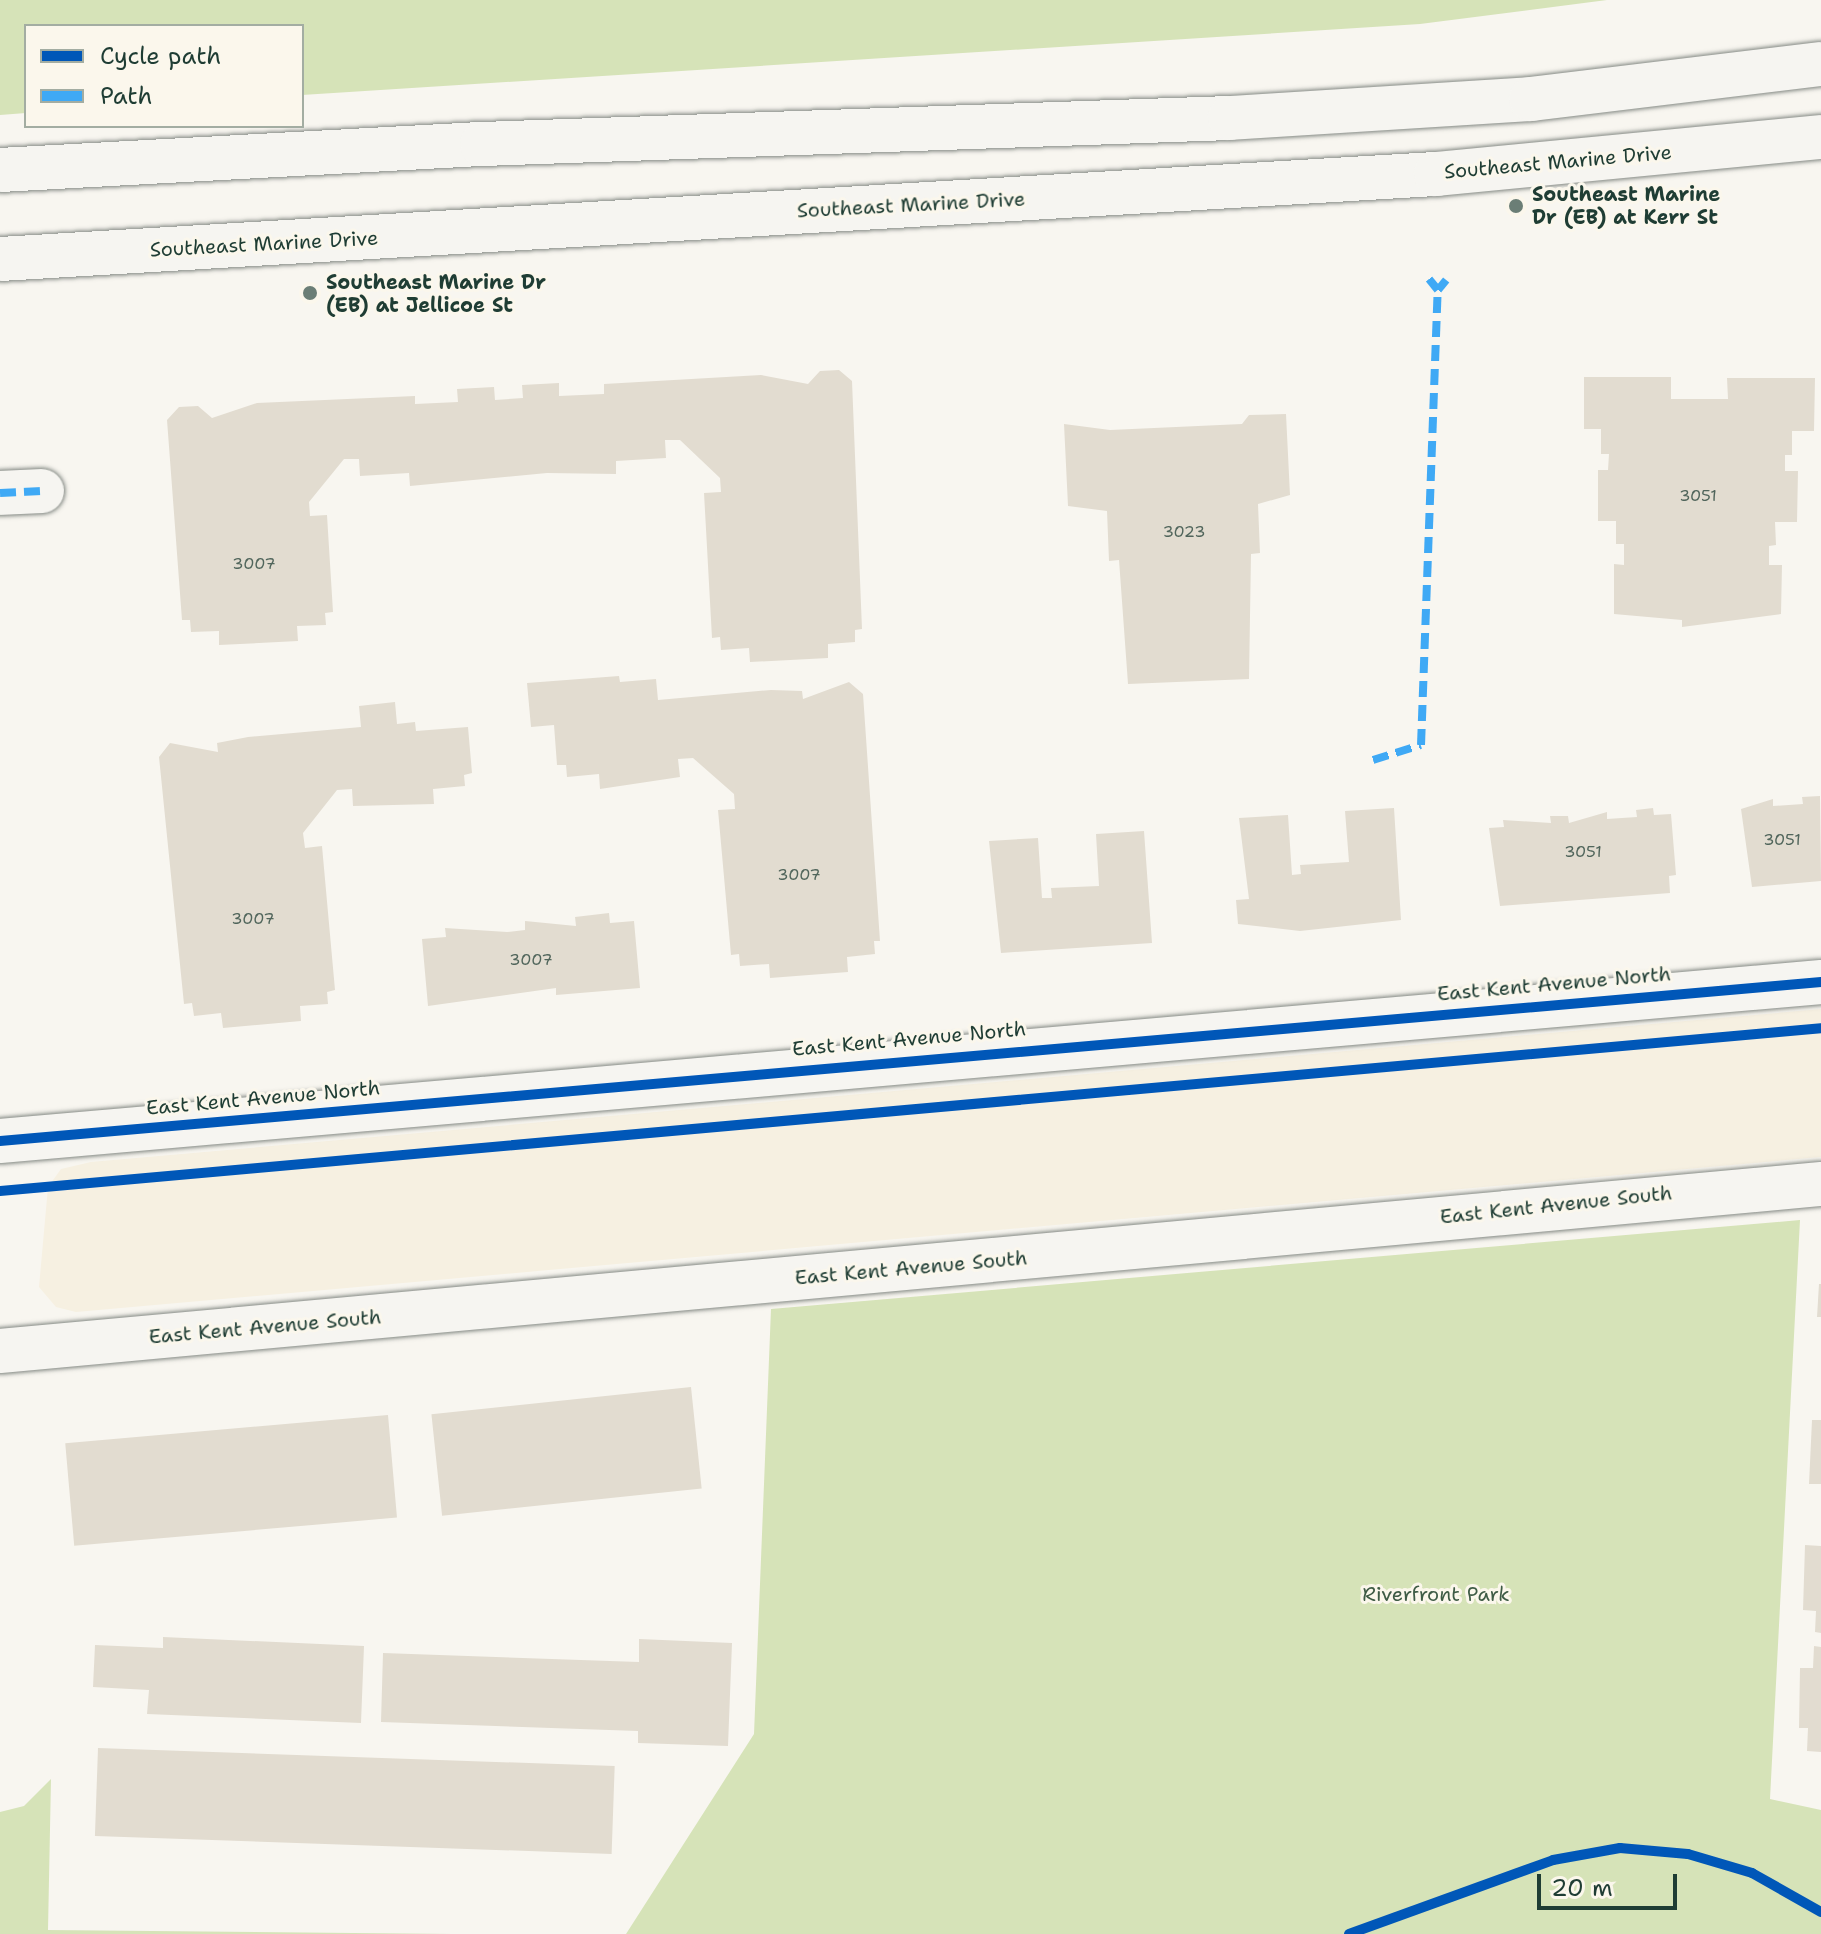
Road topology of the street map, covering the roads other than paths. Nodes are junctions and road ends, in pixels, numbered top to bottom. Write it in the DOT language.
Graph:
graph roads {
  1 [pos="1821,64"];
  2 [pos="1821,137"];
  3 [pos="0,170"];
  4 [pos="0,259"];
  5 [pos="1821,982"];
  6 [pos="0,1141"];
  7 [pos="1821,1184"];
  8 [pos="0,1351"];
  1 -- 3 [label="street"];
  2 -- 4 [label="street, Southeast Marine Drive"];
  5 -- 6 [label="street, East Kent Avenue North"];
  7 -- 8 [label="street, East Kent Avenue South"];
}
